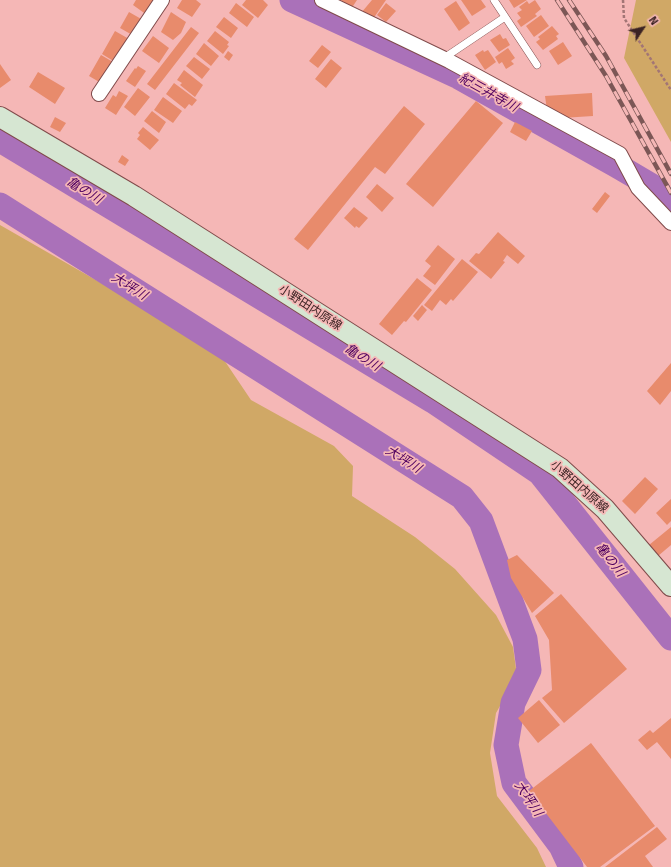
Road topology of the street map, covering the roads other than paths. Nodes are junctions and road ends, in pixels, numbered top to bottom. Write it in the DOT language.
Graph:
graph roads {
  1 [pos="162,0"];
  2 [pos="322,0"];
  3 [pos="494,0"];
  4 [pos="505,17"];
  5 [pos="444,58"];
  6 [pos="537,65"];
  7 [pos="99,94"];
  8 [pos="0,117"];
  9 [pos="671,223"];
  10 [pos="671,586"];
  1 -- 7 [label="street"];
  2 -- 5 [label="street"];
  3 -- 4 [label="lane"];
  4 -- 5 [label="lane"];
  4 -- 6 [label="lane"];
  5 -- 9 [label="street"];
  8 -- 10 [label="main road, 小野田内原線"];
}
